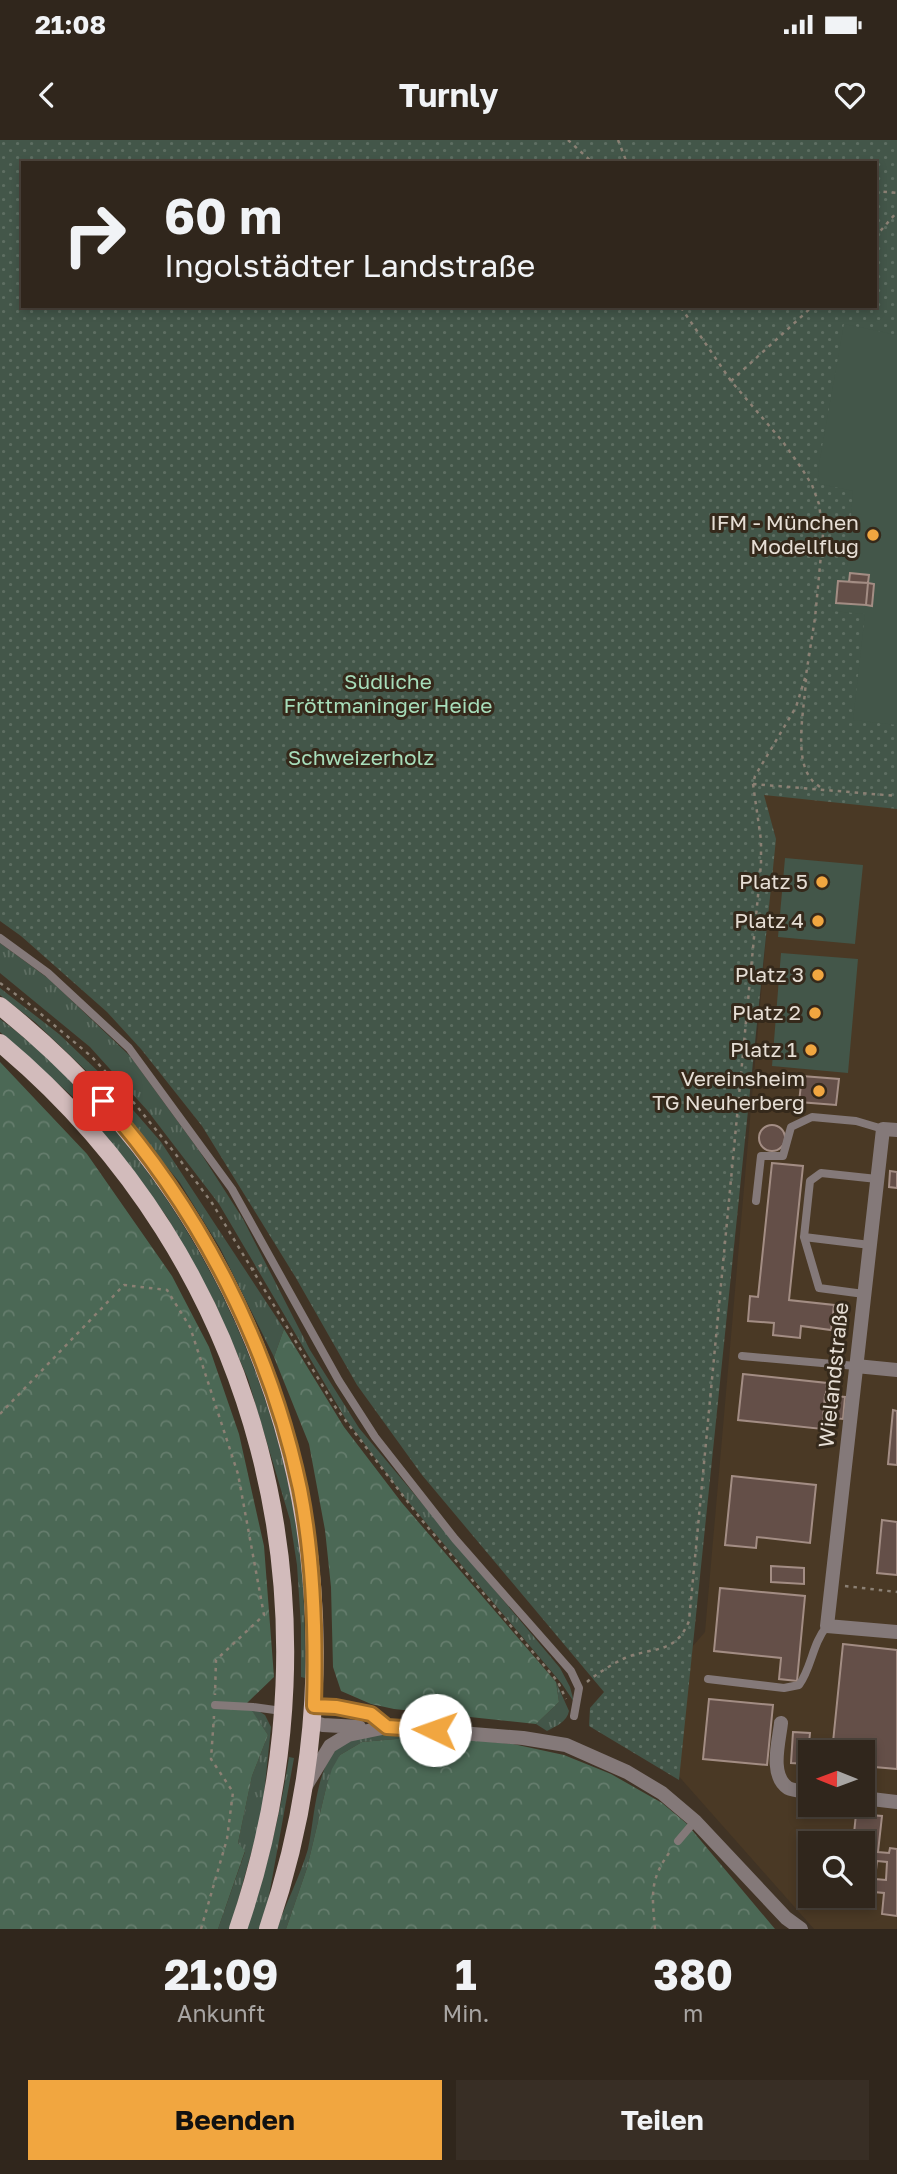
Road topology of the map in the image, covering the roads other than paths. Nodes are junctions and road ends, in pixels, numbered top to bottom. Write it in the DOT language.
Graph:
graph roads {
  1 [pos="0,938"];
  2 [pos="0,1006"];
  3 [pos="0,1043"];
  4 [pos="890,1130"];
  5 [pos="877,1179"];
  6 [pos="757,1201"];
  7 [pos="804,1237"];
  8 [pos="870,1245"];
  9 [pos="864,1294"];
  10 [pos="742,1356"];
  11 [pos="856,1366"];
  12 [pos="897,1370"];
  13 [pos="827,1626"];
  14 [pos="897,1632"];
  15 [pos="708,1679"];
  16 [pos="215,1705"];
  17 [pos="285,1712"];
  18 [pos="313,1714"];
  19 [pos="574,1716"];
  20 [pos="780,1723"];
  21 [pos="387,1727"];
  22 [pos="304,1790"];
  23 [pos="798,1790"];
  24 [pos="875,1799"];
  25 [pos="897,1802"];
  26 [pos="695,1821"];
  27 [pos="678,1841"];
  28 [pos="239,1929"];
  29 [pos="268,1929"];
  30 [pos="801,1929"];
  1 -- 19 [label="lane"];
  2 -- 18 [label="main road"];
  3 -- 17 [label="main road"];
  4 -- 5 [label="street, Wielandstraße"];
  4 -- 6 [label="lane"];
  5 -- 7 [label="lane"];
  5 -- 8 [label="street, Wielandstraße"];
  7 -- 8 [label="lane"];
  7 -- 9 [label="lane"];
  8 -- 9 [label="street, Wielandstraße"];
  9 -- 11 [label="street, Wielandstraße"];
  10 -- 11 [label="lane"];
  11 -- 12 [label="street"];
  11 -- 13 [label="street, Wielandstraße"];
  13 -- 14 [label="street"];
  13 -- 15 [label="lane"];
  16 -- 17 [label="lane"];
  17 -- 18 [label="main road"];
  17 -- 28 [label="main road"];
  18 -- 21 [label="street"];
  18 -- 22 [label="main road"];
  20 -- 23 [label="street"];
  21 -- 22 [label="street"];
  21 -- 26 [label="street"];
  22 -- 29 [label="main road"];
  24 -- 25 [label="street"];
  26 -- 27 [label="lane"];
  26 -- 30 [label="street"];
}
